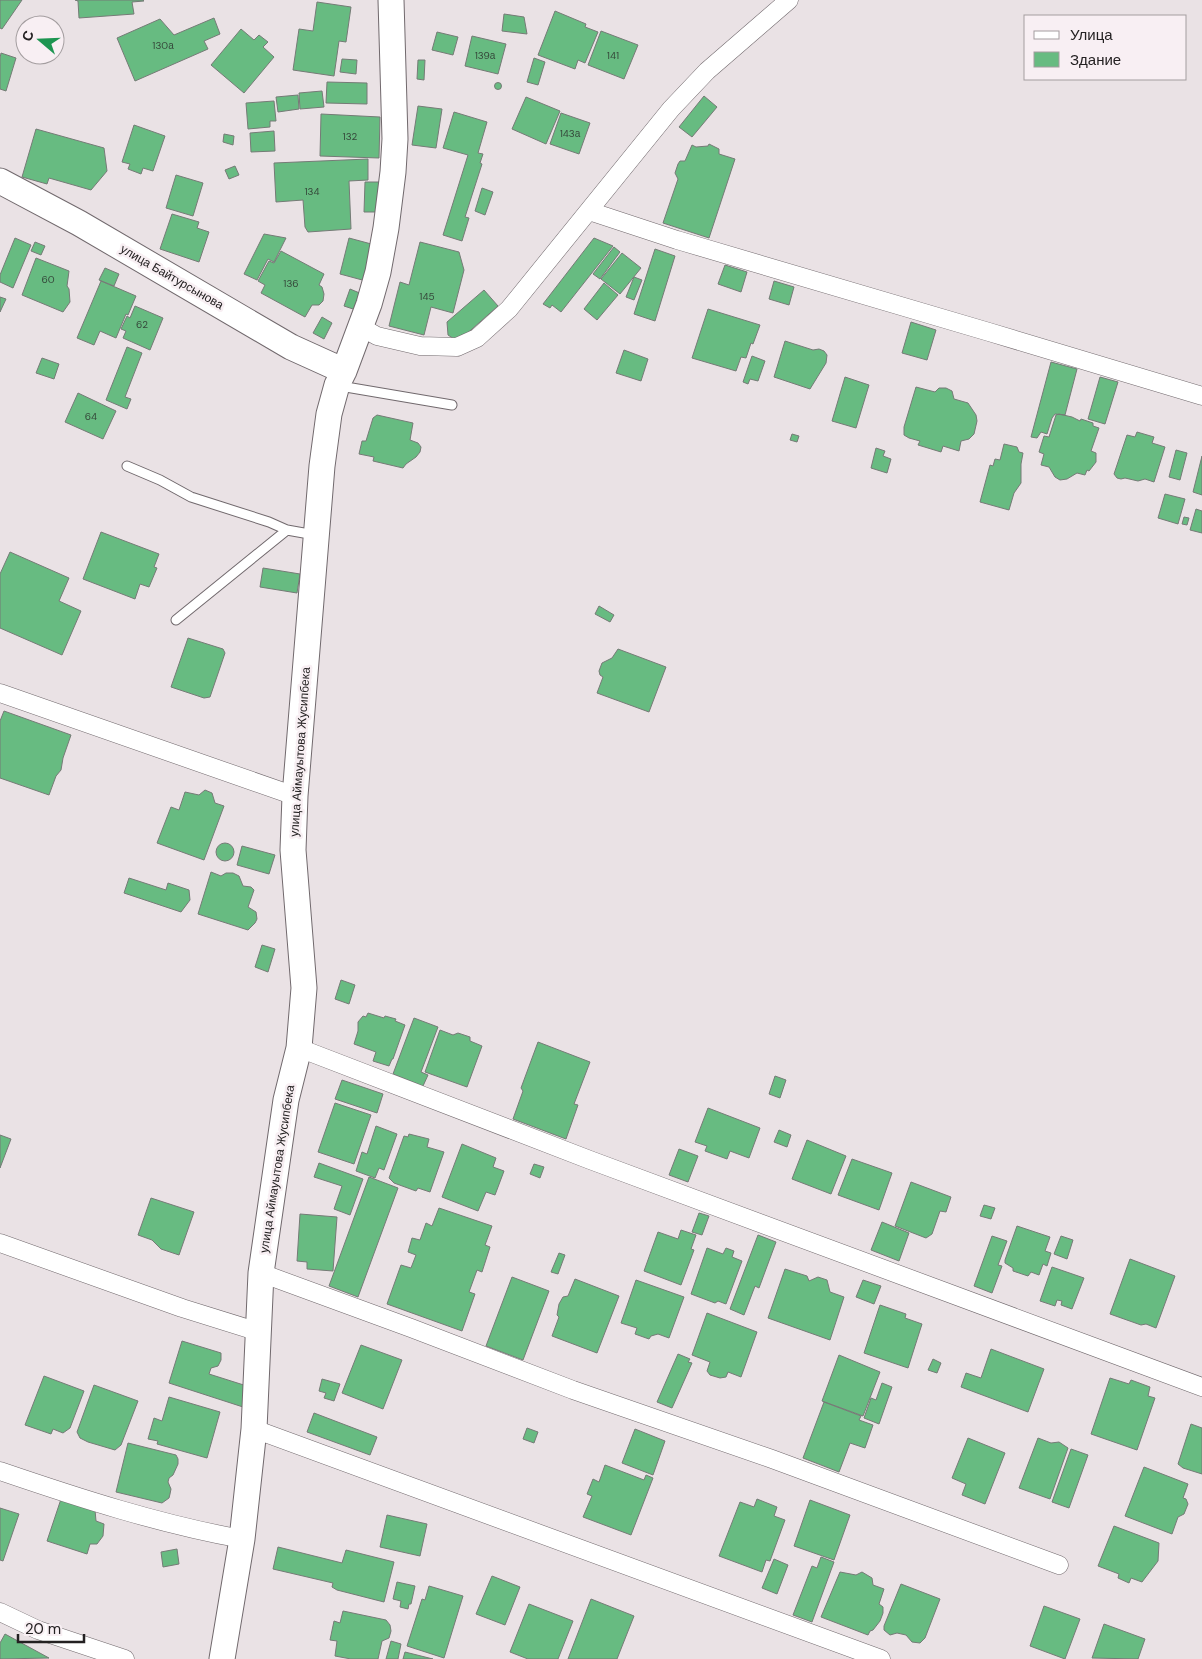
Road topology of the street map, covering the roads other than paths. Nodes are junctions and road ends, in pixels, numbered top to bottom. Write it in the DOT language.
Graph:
graph roads {
  1 [pos="391,0"];
  2 [pos="789,0"];
  3 [pos="0,181"];
  4 [pos="589,211"];
  5 [pos="361,327"];
  6 [pos="341,378"];
  7 [pos="1202,396"];
  8 [pos="452,405"];
  9 [pos="126,466"];
  10 [pos="287,530"];
  11 [pos="315,535"];
  12 [pos="176,620"];
  13 [pos="0,693"];
  14 [pos="295,796"];
  15 [pos="299,1048"];
  16 [pos="0,1243"];
  17 [pos="261,1274"];
  18 [pos="259,1332"];
  19 [pos="1202,1386"];
  20 [pos="254,1429"];
  21 [pos="0,1471"];
  22 [pos="242,1539"];
  23 [pos="1058,1565"];
  24 [pos="0,1612"];
  25 [pos="125,1659"];
  26 [pos="222,1659"];
  27 [pos="882,1659"];
  1 -- 5 [label="street, улица Аймауытова Жусипбека"];
  2 -- 4 [label="street"];
  3 -- 6 [label="street, улица Байтурсынова"];
  4 -- 5 [label="street"];
  4 -- 7 [label="street"];
  5 -- 6 [label="street, улица Аймауытова Жусипбека"];
  6 -- 8 [label="lane"];
  6 -- 11 [label="street, улица Аймауытова Жусипбека"];
  9 -- 10 [label="lane"];
  10 -- 11 [label="lane"];
  10 -- 12 [label="lane"];
  11 -- 14 [label="street, улица Аймауытова Жусипбека"];
  13 -- 14 [label="street"];
  14 -- 15 [label="street, улица Аймауытова Жусипбека"];
  15 -- 17 [label="street, улица Аймауытова Жусипбека"];
  15 -- 19 [label="street"];
  16 -- 18 [label="street"];
  17 -- 18 [label="street, улица Аймауытова Жусипбека"];
  17 -- 23 [label="street"];
  18 -- 20 [label="street, улица Аймауытова Жусипбека"];
  20 -- 22 [label="street, улица Аймауытова Жусипбека"];
  20 -- 27 [label="street"];
  21 -- 22 [label="street"];
  22 -- 26 [label="street, улица Аймауытова Жусипбека"];
  24 -- 25 [label="street"];
}
